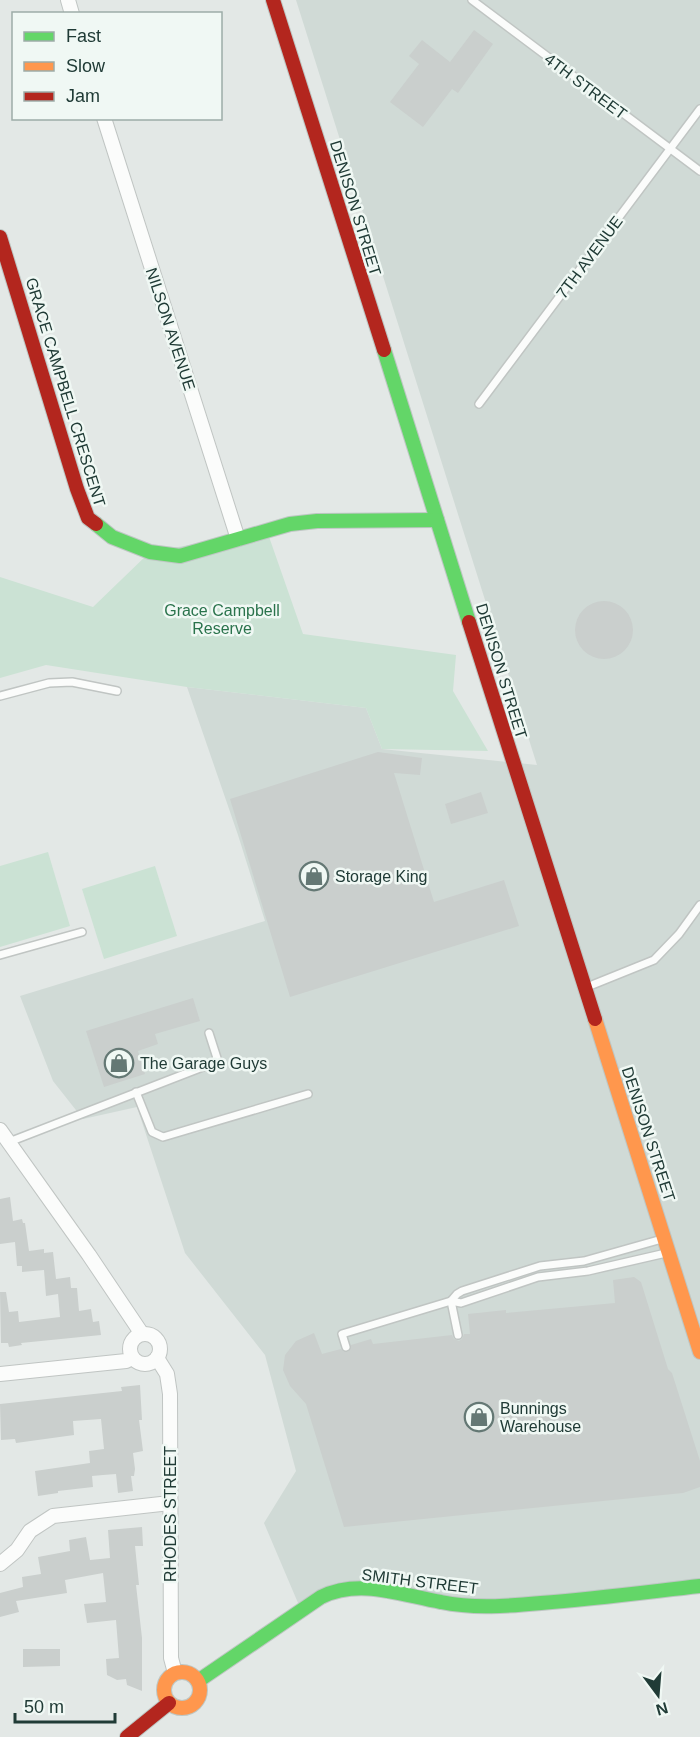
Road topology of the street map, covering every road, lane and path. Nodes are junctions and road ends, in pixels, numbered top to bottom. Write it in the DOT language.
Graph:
graph roads {
  1 [pos="273,0"];
  2 [pos="472,0"];
  3 [pos="700,110"];
  4 [pos="105,120"];
  5 [pos="670,148"];
  6 [pos="700,171"];
  7 [pos="0,237"];
  8 [pos="479,404"];
  9 [pos="437,520"];
  10 [pos="238,539"];
  11 [pos="117,691"];
  12 [pos="0,696"];
  13 [pos="700,905"];
  14 [pos="82,933"];
  15 [pos="0,955"];
  16 [pos="585,988"];
  17 [pos="209,1033"];
  18 [pos="136,1092"];
  19 [pos="308,1094"];
  20 [pos="0,1130"];
  21 [pos="9,1142"];
  22 [pos="664,1238"];
  23 [pos="668,1252"];
  24 [pos="451,1301"];
  25 [pos="142,1334"];
  26 [pos="458,1335"];
  27 [pos="346,1347"];
  28 [pos="700,1352"];
  29 [pos="132,1358"];
  30 [pos="157,1358"];
  31 [pos="0,1374"];
  32 [pos="170,1503"];
  33 [pos="0,1564"];
  34 [pos="700,1586"];
  35 [pos="175,1673"];
  36 [pos="198,1681"];
  37 [pos="169,1703"];
  38 [pos="127,1737"];
  1 -- 9 [label="main road, DENISON STREET"];
  2 -- 5 [label="lane, 4TH STREET"];
  3 -- 5 [label="lane, 7TH AVENUE"];
  4 -- 10 [label="street, NILSON AVENUE"];
  5 -- 6 [label="lane, 4TH STREET"];
  5 -- 8 [label="lane, 7TH AVENUE"];
  7 -- 10 [label="main road, GRACE CAMPBELL CRESCENT"];
  9 -- 10 [label="main road, GRACE CAMPBELL CRESCENT"];
  9 -- 16 [label="main road, DENISON STREET"];
  11 -- 12 [label="lane"];
  13 -- 16 [label="lane"];
  14 -- 15 [label="lane"];
  16 -- 22 [label="main road, DENISON STREET"];
  17 -- 18 [label="lane"];
  18 -- 19 [label="lane"];
  18 -- 21 [label="lane"];
  20 -- 21 [label="street"];
  21 -- 25 [label="street"];
  22 -- 23 [label="main road, DENISON STREET"];
  22 -- 24 [label="lane"];
  23 -- 24 [label="lane"];
  23 -- 28 [label="main road, DENISON STREET"];
  24 -- 26 [label="lane"];
  24 -- 27 [label="lane"];
  25 -- 29 [label="street"];
  25 -- 30 [label="street"];
  29 -- 30 [label="street"];
  29 -- 31 [label="street"];
  30 -- 32 [label="street, RHODES STREET"];
  32 -- 33 [label="street"];
  32 -- 35 [label="street, RHODES STREET"];
  34 -- 36 [label="main road, SMITH STREET"];
  35 -- 36 [label="main road"];
  35 -- 37 [label="main road"];
  36 -- 37 [label="main road"];
  37 -- 38 [label="main road"];
}
